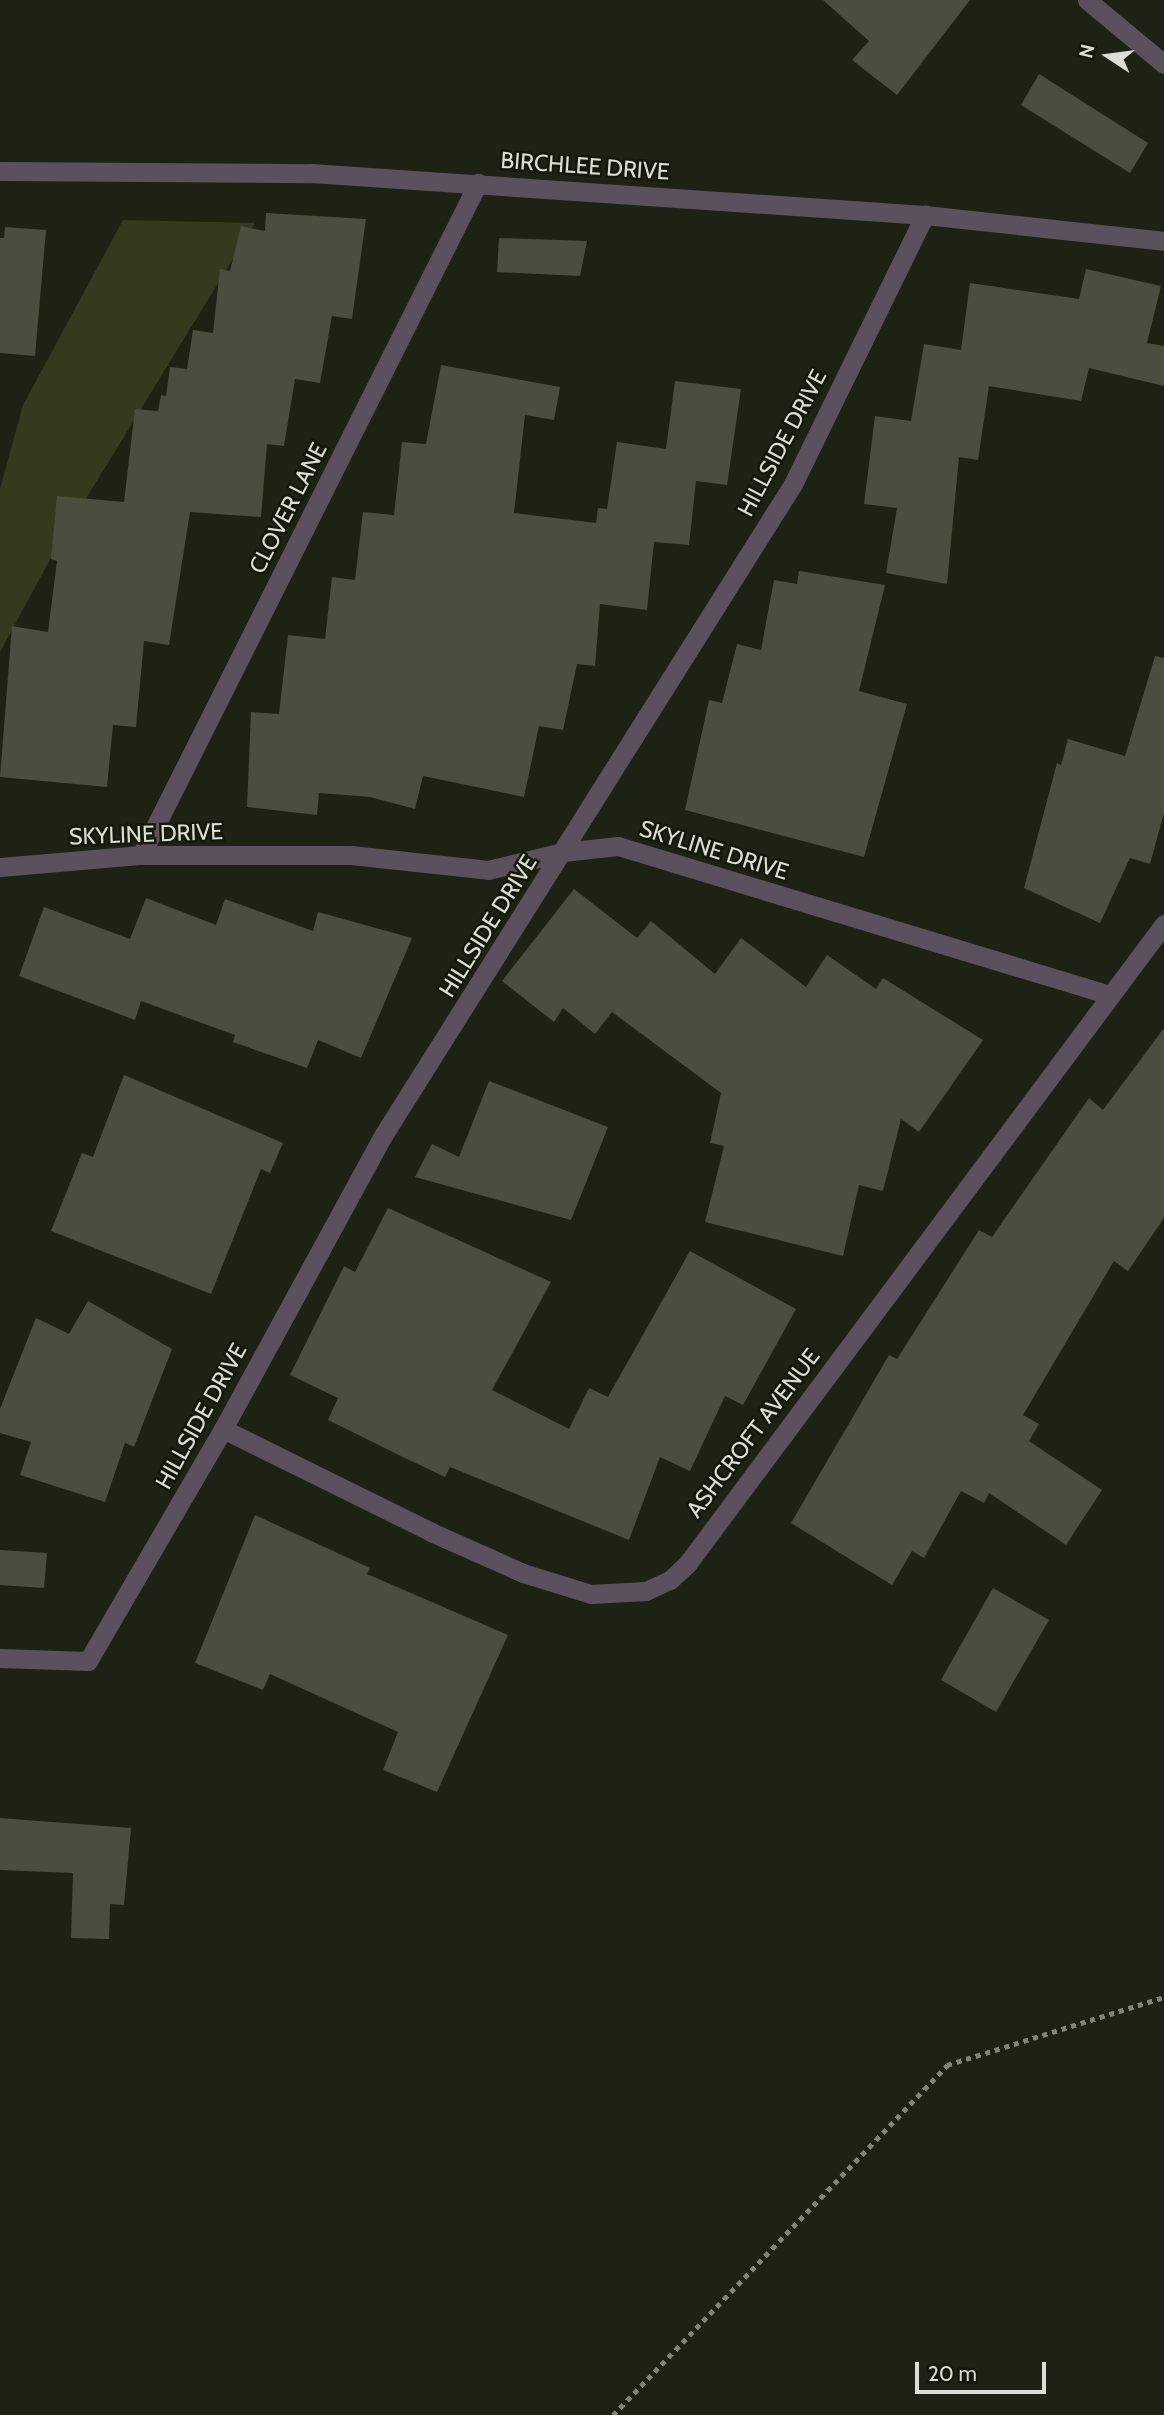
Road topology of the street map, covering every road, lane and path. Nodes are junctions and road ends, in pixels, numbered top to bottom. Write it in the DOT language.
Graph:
graph roads {
  1 [pos="1087,0"];
  2 [pos="1164,64"];
  3 [pos="0,171"];
  4 [pos="478,183"];
  5 [pos="925,215"];
  6 [pos="1164,241"];
  7 [pos="563,852"];
  8 [pos="141,855"];
  9 [pos="0,867"];
  10 [pos="1164,924"];
  11 [pos="1110,995"];
  12 [pos="223,1429"];
  13 [pos="0,1658"];
  14 [pos="1164,1997"];
  15 [pos="613,2415"];
  1 -- 2 [label="street"];
  3 -- 4 [label="street, BIRCHLEE DRIVE"];
  4 -- 5 [label="street, BIRCHLEE DRIVE"];
  4 -- 8 [label="street, CLOVER LANE"];
  5 -- 6 [label="street, BIRCHLEE DRIVE"];
  5 -- 7 [label="street, HILLSIDE DRIVE"];
  7 -- 8 [label="street, SKYLINE DRIVE"];
  7 -- 11 [label="street, SKYLINE DRIVE"];
  7 -- 12 [label="street, HILLSIDE DRIVE"];
  8 -- 9 [label="street, SKYLINE DRIVE"];
  10 -- 11 [label="street, ASHCROFT AVENUE"];
  11 -- 12 [label="street, ASHCROFT AVENUE"];
  12 -- 13 [label="street, HILLSIDE DRIVE"];
  14 -- 15 [label="path"];
}
